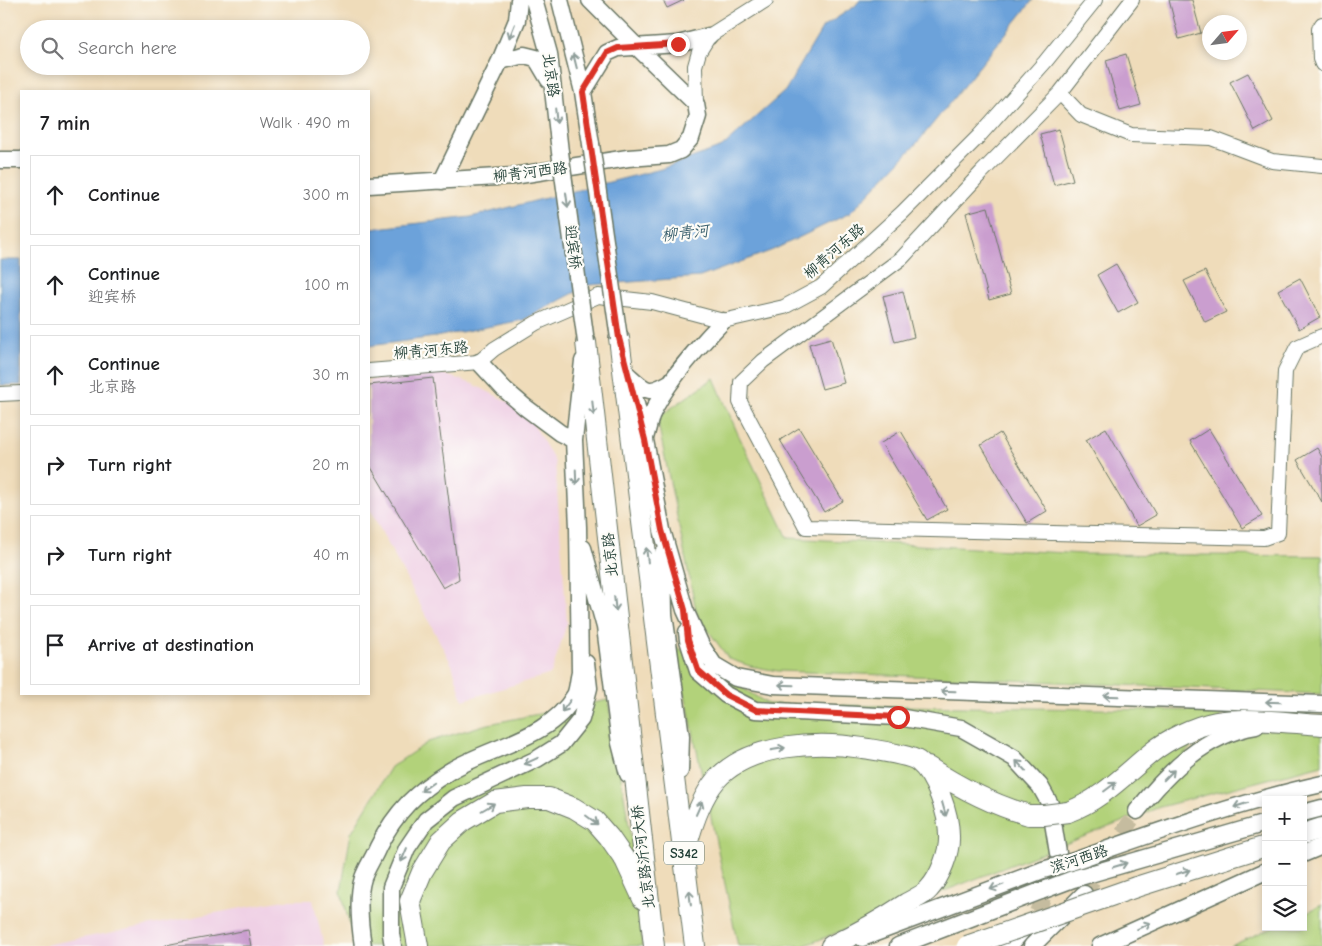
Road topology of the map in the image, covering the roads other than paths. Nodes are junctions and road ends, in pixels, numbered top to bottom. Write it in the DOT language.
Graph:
graph roads {
  1 [pos="518,0"];
  2 [pos="534,0"];
  3 [pos="560,0"];
  4 [pos="590,0"];
  5 [pos="766,0"];
  6 [pos="1095,0"];
  7 [pos="1132,0"];
  8 [pos="1322,24"];
  9 [pos="709,36"];
  10 [pos="637,47"];
  11 [pos="500,61"];
  12 [pos="1322,64"];
  13 [pos="554,87"];
  14 [pos="583,92"];
  15 [pos="1060,93"];
  16 [pos="696,104"];
  17 [pos="560,152"];
  18 [pos="0,160"];
  19 [pos="20,160"];
  20 [pos="1322,166"];
  21 [pos="442,181"];
  22 [pos="370,186"];
  23 [pos="723,321"];
  24 [pos="1322,336"];
  25 [pos="619,338"];
  26 [pos="586,342"];
  27 [pos="479,362"];
  28 [pos="370,371"];
  29 [pos="628,375"];
  30 [pos="672,381"];
  31 [pos="20,393"];
  32 [pos="0,394"];
  33 [pos="578,402"];
  34 [pos="551,424"];
  35 [pos="574,440"];
  36 [pos="645,440"];
  37 [pos="578,527"];
  38 [pos="662,530"];
  39 [pos="578,599"];
  40 [pos="685,610"];
  41 [pos="1322,704"];
  42 [pos="1274,722"];
  43 [pos="1322,725"];
  44 [pos="918,761"];
  45 [pos="633,767"];
  46 [pos="1322,777"];
  47 [pos="1322,784"];
  48 [pos="1275,794"];
  49 [pos="1322,808"];
  50 [pos="679,810"];
  51 [pos="1137,811"];
  52 [pos="1307,811"];
  53 [pos="640,820"];
  54 [pos="1262,824"];
  55 [pos="1322,828"];
  56 [pos="1307,833"];
  57 [pos="1322,846"];
  58 [pos="1262,847"];
  59 [pos="1307,852"];
  60 [pos="684,854"];
  61 [pos="1064,858"];
  62 [pos="1262,873"];
  63 [pos="1084,894"];
  64 [pos="1037,912"];
  65 [pos="650,915"];
  66 [pos="362,946"];
  67 [pos="393,946"];
  68 [pos="418,946"];
  69 [pos="654,946"];
  70 [pos="695,946"];
  71 [pos="831,946"];
  72 [pos="840,946"];
  73 [pos="898,946"];
  74 [pos="967,946"];
  75 [pos="1009,946"];
  76 [pos="1032,946"];
  77 [pos="1100,946"];
  1 -- 11 [label="main road, one-way"];
  2 -- 13 [label="main road, 北京路"];
  14 -- 3 [label="main road, 北京路, one-way"];
  4 -- 10 [label="main road"];
  5 -- 9 [label="street, 柳青河西路"];
  6 -- 23 [label="street, 柳青河东路"];
  7 -- 15 [label="street"];
  8 -- 12 [label="street"];
  9 -- 10 [label="main road"];
  9 -- 16 [label="street, 柳青河西路"];
  10 -- 14 [label="main road"];
  10 -- 16 [label="main road"];
  11 -- 13 [label="main road"];
  11 -- 21 [label="main road"];
  13 -- 17 [label="main road, 北京路, one-way"];
  14 -- 25 [label="main road, 北京路, bridge"];
  15 -- 20 [label="street"];
  15 -- 24 [label="street"];
  16 -- 21 [label="main road, 柳青河西路"];
  17 -- 26 [label="main road, 迎宾桥, one-way, bridge"];
  18 -- 19 [label="main road"];
  21 -- 22 [label="main road, 柳青河西路"];
  23 -- 27 [label="street, 柳青河东路"];
  23 -- 30 [label="main road"];
  25 -- 29 [label="main road"];
  50 -- 25 [label="highway, S342, one-way"];
  26 -- 33 [label="main road, 迎宾桥"];
  26 -- 45 [label="highway, 北京路, one-way"];
  27 -- 28 [label="street, 柳青河东路"];
  27 -- 34 [label="main road"];
  29 -- 30 [label="main road"];
  29 -- 36 [label="main road"];
  30 -- 36 [label="main road"];
  31 -- 32 [label="street"];
  33 -- 34 [label="main road"];
  33 -- 35 [label="main road, 迎宾桥"];
  34 -- 35 [label="main road"];
  35 -- 37 [label="main road, 迎宾桥, one-way"];
  36 -- 38 [label="main road"];
  37 -- 39 [label="main road"];
  37 -- 53 [label="main road"];
  38 -- 40 [label="main road"];
  38 -- 50 [label="main road"];
  39 -- 66 [label="main road, one-way"];
  39 -- 67 [label="main road, one-way"];
  41 -- 40 [label="main road, one-way"];
  61 -- 40 [label="main road, one-way"];
  42 -- 43 [label="highway"];
  44 -- 42 [label="highway, one-way, bridge"];
  51 -- 42 [label="main road, one-way"];
  60 -- 44 [label="highway, one-way"];
  44 -- 71 [label="highway, one-way"];
  45 -- 53 [label="highway, 北京路沂河大桥 / S342"];
  46 -- 48 [label="main road"];
  47 -- 48 [label="main road, 滨河西路"];
  48 -- 61 [label="main road, 滨河西路, one-way"];
  49 -- 52 [label="main road"];
  50 -- 60 [label="highway, S342"];
  53 -- 65 [label="highway, 北京路沂河大桥 / S342"];
  73 -- 54 [label="main road, 滨河西路, one-way, bridge"];
  55 -- 56 [label="highway"];
  57 -- 59 [label="main road"];
  74 -- 58 [label="highway, one-way, bridge"];
  70 -- 60 [label="highway, S342, one-way"];
  61 -- 72 [label="main road, 滨河西路, one-way, bridge"];
  77 -- 62 [label="main road, one-way"];
  63 -- 76 [label="main road"];
  64 -- 75 [label="main road"];
  68 -- 65 [label="highway, one-way"];
  65 -- 69 [label="highway, 北京路沂河大桥 / S342"];
}
